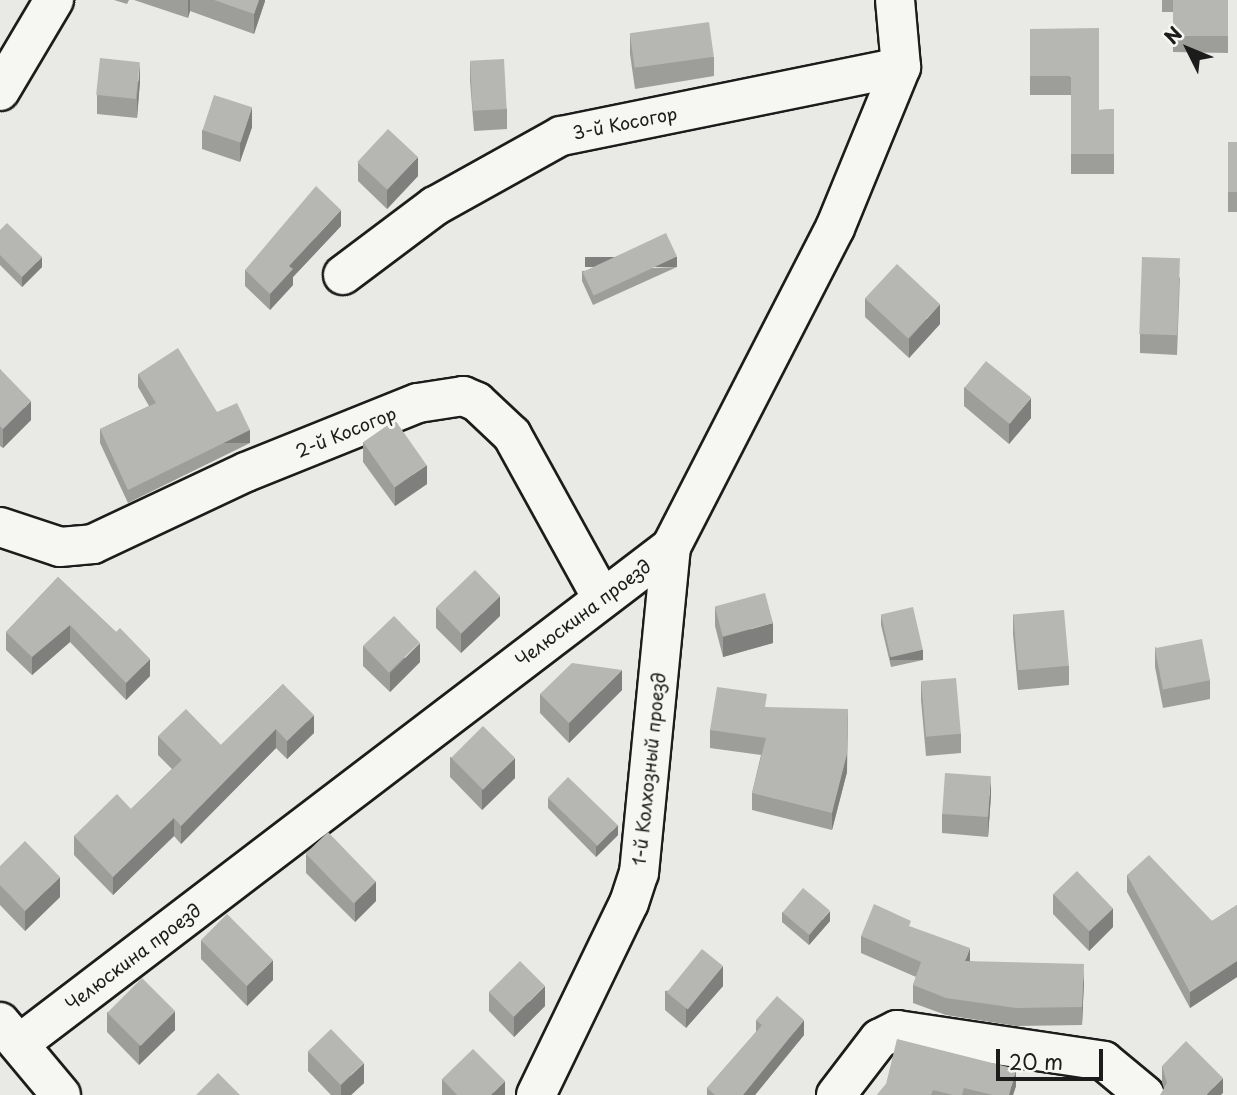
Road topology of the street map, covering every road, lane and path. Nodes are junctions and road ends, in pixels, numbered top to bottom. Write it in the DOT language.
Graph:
graph roads {
  1 [pos="54,0"];
  2 [pos="895,0"];
  3 [pos="901,67"];
  4 [pos="0,91"];
  5 [pos="344,275"];
  6 [pos="0,527"];
  7 [pos="671,547"];
  8 [pos="602,598"];
  9 [pos="10,1033"];
  10 [pos="56,1093"];
  11 [pos="536,1095"];
  12 [pos="836,1095"];
  13 [pos="1145,1095"];
  1 -- 4 [label="street"];
  2 -- 3 [label="street, Челюскина проезд"];
  3 -- 5 [label="street, 3-й Косогор"];
  3 -- 7 [label="street, Челюскина проезд"];
  6 -- 8 [label="street, 2-й Косогор"];
  7 -- 8 [label="street, Челюскина проезд"];
  7 -- 11 [label="street, 1-й Колхозный проезд"];
  8 -- 9 [label="street, Челюскина проезд"];
  9 -- 10 [label="street"];
  12 -- 13 [label="street"];
}
